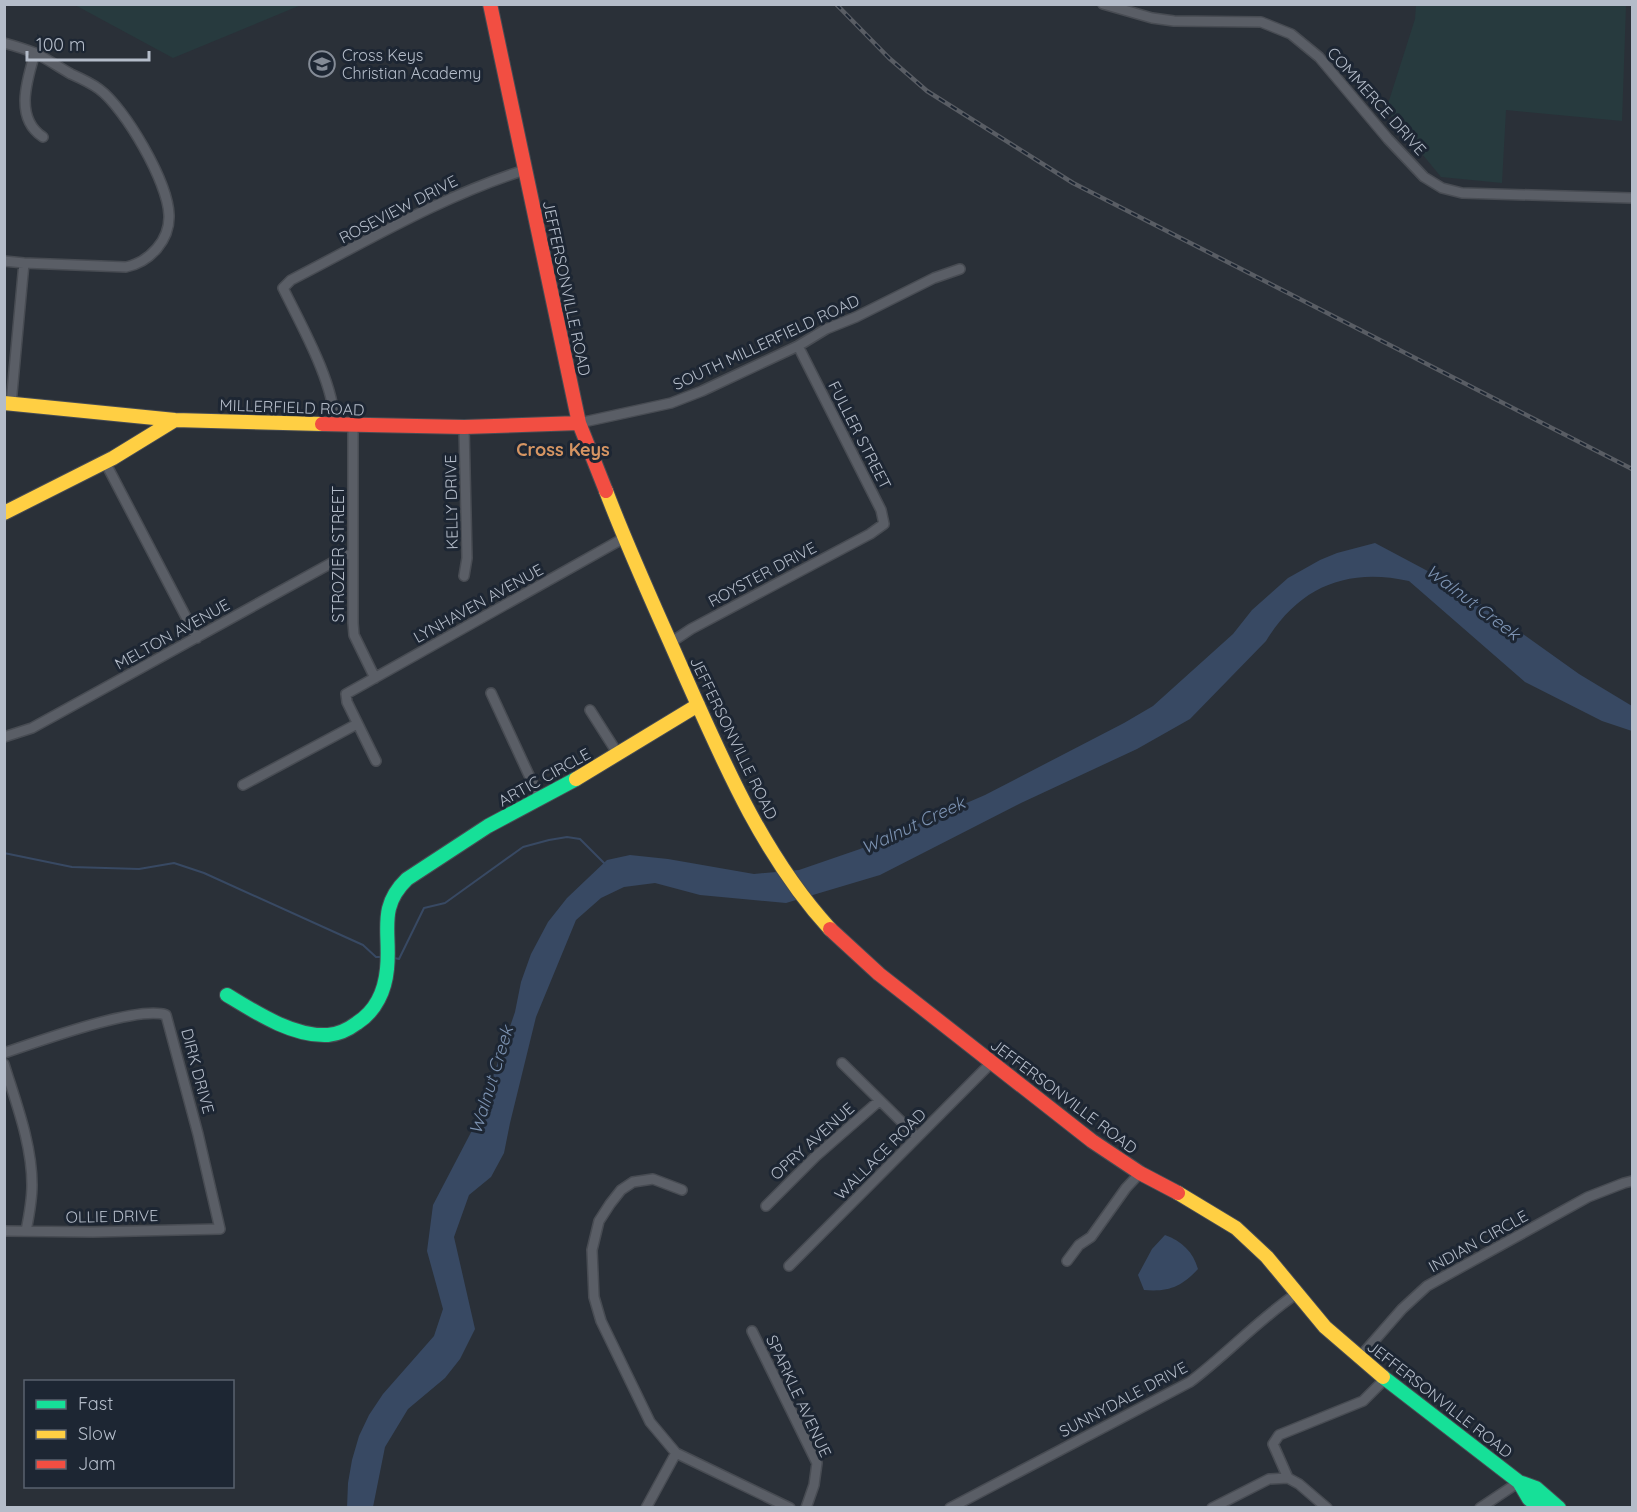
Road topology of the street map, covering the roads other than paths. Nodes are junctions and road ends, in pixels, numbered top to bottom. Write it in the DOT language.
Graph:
graph roads {
  1 [pos="490,4"];
  2 [pos="1103,4"];
  3 [pos="4,43"];
  4 [pos="35,53"];
  5 [pos="43,137"];
  6 [pos="525,171"];
  7 [pos="1632,198"];
  8 [pos="4,261"];
  9 [pos="24,263"];
  10 [pos="960,269"];
  11 [pos="798,346"];
  12 [pos="8,404"];
  13 [pos="175,420"];
  14 [pos="579,423"];
  15 [pos="334,424"];
  16 [pos="353,426"];
  17 [pos="464,427"];
  18 [pos="105,462"];
  19 [pos="4,513"];
  20 [pos="870,534"];
  21 [pos="624,538"];
  22 [pos="353,554"];
  23 [pos="464,576"];
  24 [pos="197,638"];
  25 [pos="670,643"];
  26 [pos="375,678"];
  27 [pos="491,693"];
  28 [pos="698,705"];
  29 [pos="590,710"];
  30 [pos="357,724"];
  31 [pos="4,737"];
  32 [pos="618,754"];
  33 [pos="376,761"];
  34 [pos="243,785"];
  35 [pos="540,798"];
  36 [pos="227,995"];
  37 [pos="4,1053"];
  38 [pos="992,1062"];
  39 [pos="842,1063"];
  40 [pos="4,1064"];
  41 [pos="879,1101"];
  42 [pos="917,1137"];
  43 [pos="1140,1173"];
  44 [pos="1632,1181"];
  45 [pos="682,1190"];
  46 [pos="766,1206"];
  47 [pos="220,1229"];
  48 [pos="4,1231"];
  49 [pos="26,1231"];
  50 [pos="1067,1261"];
  51 [pos="789,1266"];
  52 [pos="1296,1294"];
  53 [pos="752,1331"];
  54 [pos="1359,1358"];
  55 [pos="1386,1378"];
  56 [pos="676,1453"];
  57 [pos="1288,1478"];
  58 [pos="1519,1482"];
  59 [pos="646,1508"];
  60 [pos="790,1508"];
  61 [pos="806,1508"];
  62 [pos="950,1508"];
  63 [pos="1212,1508"];
  64 [pos="1327,1508"];
  65 [pos="1480,1508"];
  66 [pos="1541,1508"];
  67 [pos="1559,1508"];
  1 -- 6 [label="street, JEFFERSONVILLE ROAD"];
  2 -- 7 [label="street, COMMERCE DRIVE"];
  3 -- 4 [label="street"];
  4 -- 5 [label="street"];
  4 -- 9 [label="street"];
  6 -- 14 [label="street, JEFFERSONVILLE ROAD"];
  6 -- 15 [label="street, ROSEVIEW DRIVE"];
  8 -- 9 [label="street"];
  9 -- 12 [label="street"];
  10 -- 11 [label="street, SOUTH MILLERFIELD ROAD"];
  11 -- 14 [label="street, SOUTH MILLERFIELD ROAD"];
  11 -- 20 [label="street, FULLER STREET"];
  12 -- 13 [label="street, MILLERFIELD ROAD"];
  13 -- 15 [label="street, MILLERFIELD ROAD"];
  13 -- 18 [label="street"];
  14 -- 17 [label="street, MILLERFIELD ROAD"];
  14 -- 21 [label="street, JEFFERSONVILLE ROAD"];
  15 -- 16 [label="street, MILLERFIELD ROAD"];
  16 -- 17 [label="street, MILLERFIELD ROAD"];
  16 -- 22 [label="street, STROZIER STREET"];
  17 -- 23 [label="street, KELLY DRIVE"];
  18 -- 19 [label="street"];
  18 -- 24 [label="street"];
  20 -- 25 [label="street, ROYSTER DRIVE"];
  21 -- 25 [label="street, JEFFERSONVILLE ROAD"];
  21 -- 26 [label="street, LYNHAVEN AVENUE"];
  22 -- 24 [label="street, MELTON AVENUE"];
  22 -- 26 [label="street, STROZIER STREET"];
  24 -- 31 [label="street, MELTON AVENUE"];
  25 -- 28 [label="street, JEFFERSONVILLE ROAD"];
  26 -- 30 [label="street, LYNHAVEN AVENUE"];
  27 -- 35 [label="street"];
  28 -- 32 [label="street, ARTIC CIRCLE"];
  28 -- 38 [label="street, JEFFERSONVILLE ROAD"];
  29 -- 32 [label="street"];
  30 -- 33 [label="street"];
  30 -- 34 [label="street"];
  32 -- 35 [label="street, ARTIC CIRCLE"];
  35 -- 36 [label="street, ARTIC CIRCLE"];
  37 -- 47 [label="street, DIRK DRIVE"];
  38 -- 42 [label="street, WALLACE ROAD"];
  38 -- 43 [label="street, JEFFERSONVILLE ROAD"];
  39 -- 41 [label="street"];
  40 -- 49 [label="street"];
  41 -- 42 [label="street"];
  41 -- 46 [label="street, OPRY AVENUE"];
  42 -- 51 [label="street, WALLACE ROAD"];
  43 -- 50 [label="street"];
  43 -- 52 [label="street, JEFFERSONVILLE ROAD"];
  44 -- 54 [label="street, INDIAN CIRCLE"];
  45 -- 56 [label="street"];
  47 -- 49 [label="street, OLLIE DRIVE"];
  48 -- 49 [label="street, OLLIE DRIVE"];
  52 -- 54 [label="street, JEFFERSONVILLE ROAD"];
  52 -- 62 [label="street, SUNNYDALE DRIVE"];
  53 -- 61 [label="street, SPARKLE AVENUE"];
  54 -- 55 [label="street, JEFFERSONVILLE ROAD"];
  55 -- 57 [label="street"];
  55 -- 58 [label="street, JEFFERSONVILLE ROAD"];
  56 -- 59 [label="street"];
  56 -- 60 [label="street"];
  57 -- 63 [label="street"];
  57 -- 64 [label="street"];
  58 -- 65 [label="street"];
  58 -- 66 [label="street, JEFFERSONVILLE ROAD"];
  58 -- 67 [label="street, JEFFERSONVILLE ROAD"];
}
